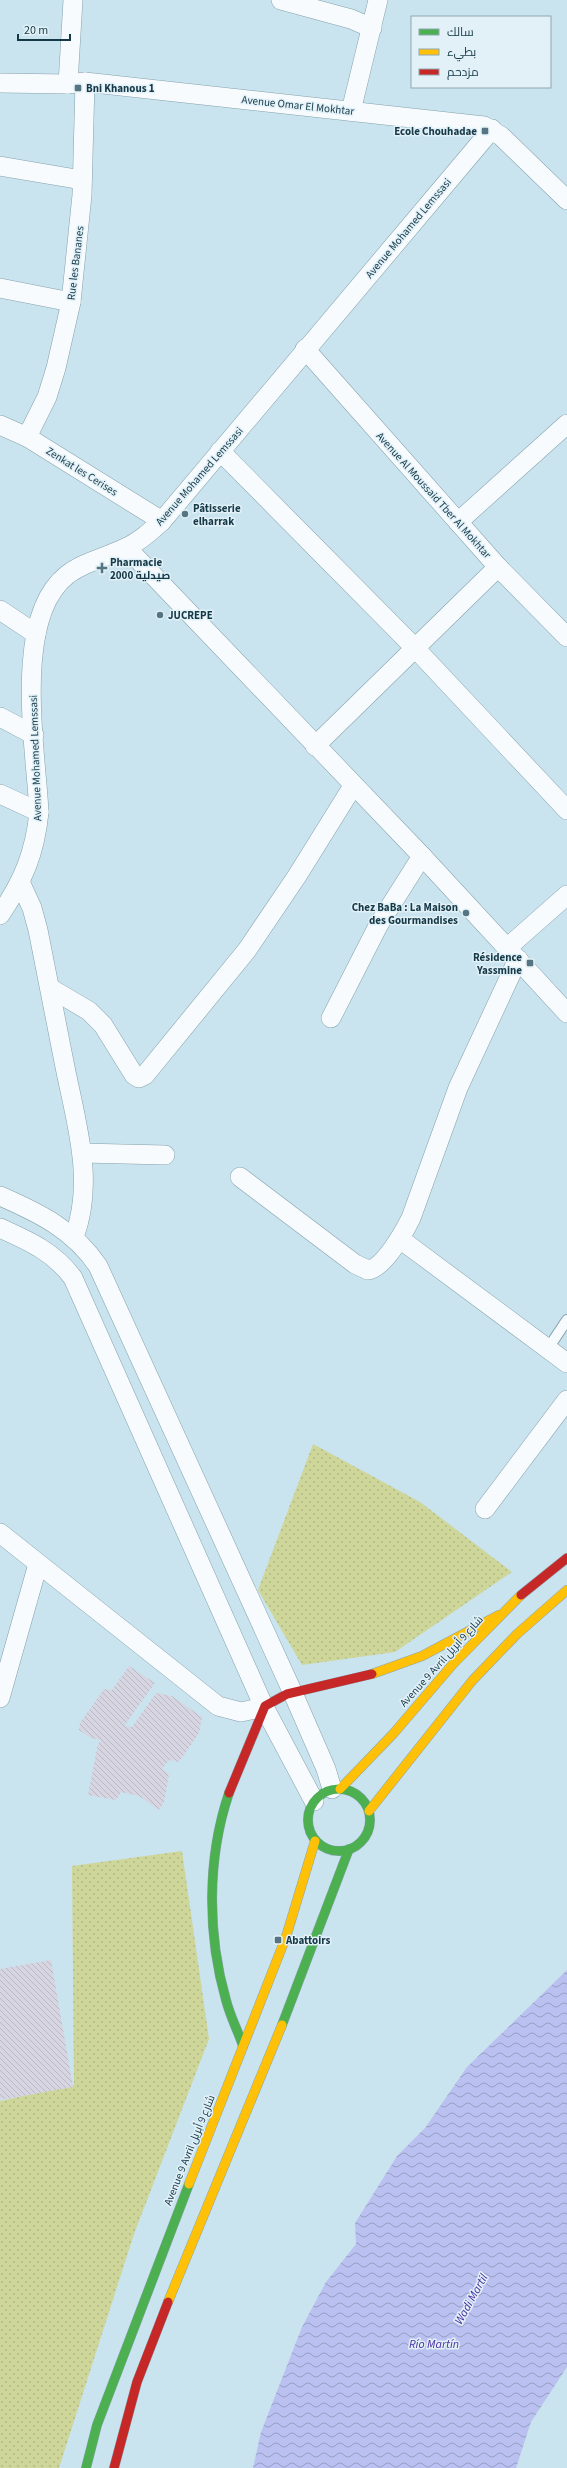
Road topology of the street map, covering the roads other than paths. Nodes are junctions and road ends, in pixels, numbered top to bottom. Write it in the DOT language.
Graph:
graph roads {
  1 [pos="73,0"];
  2 [pos="281,0"];
  3 [pos="378,0"];
  4 [pos="372,28"];
  5 [pos="0,83"];
  6 [pos="76,83"];
  7 [pos="351,111"];
  8 [pos="492,129"];
  9 [pos="0,166"];
  10 [pos="82,180"];
  11 [pos="567,200"];
  12 [pos="0,288"];
  13 [pos="71,302"];
  14 [pos="305,350"];
  15 [pos="567,424"];
  16 [pos="0,425"];
  17 [pos="27,437"];
  18 [pos="220,451"];
  19 [pos="162,521"];
  20 [pos="458,522"];
  21 [pos="127,548"];
  22 [pos="498,567"];
  23 [pos="0,610"];
  24 [pos="36,634"];
  25 [pos="567,637"];
  26 [pos="415,648"];
  27 [pos="0,717"];
  28 [pos="34,735"];
  29 [pos="315,746"];
  30 [pos="353,786"];
  31 [pos="0,794"];
  32 [pos="567,810"];
  33 [pos="39,812"];
  34 [pos="422,856"];
  35 [pos="21,884"];
  36 [pos="567,895"];
  37 [pos="2,907"];
  38 [pos="513,953"];
  39 [pos="50,988"];
  40 [pos="567,1013"];
  41 [pos="331,1018"];
  42 [pos="82,1153"];
  43 [pos="164,1155"];
  44 [pos="240,1177"];
  45 [pos="0,1196"];
  46 [pos="0,1228"];
  47 [pos="74,1237"];
  48 [pos="400,1238"];
  49 [pos="567,1320"];
  50 [pos="549,1348"];
  51 [pos="567,1363"];
  52 [pos="567,1400"];
  53 [pos="485,1509"];
  54 [pos="0,1533"];
  55 [pos="567,1558"];
  56 [pos="38,1564"];
  57 [pos="567,1590"];
  58 [pos="498,1615"];
  59 [pos="292,1691"];
  60 [pos="0,1698"];
  61 [pos="264,1706"];
  62 [pos="336,1789"];
  63 [pos="314,1801"];
  64 [pos="369,1811"];
  65 [pos="316,1841"];
  66 [pos="349,1849"];
  67 [pos="243,2046"];
  68 [pos="86,2468"];
  69 [pos="114,2468"];
  1 -- 6 [label="street, Rue les Bananes"];
  2 -- 4 [label="street"];
  3 -- 4 [label="street"];
  4 -- 7 [label="street"];
  5 -- 6 [label="street, Avenue Omar El Mokhtar"];
  6 -- 7 [label="street, Avenue Omar El Mokhtar"];
  6 -- 10 [label="street, Rue les Bananes"];
  7 -- 8 [label="street, Avenue Omar El Mokhtar"];
  8 -- 11 [label="street, Avenue Omar El Mokhtar"];
  8 -- 14 [label="street, Avenue Mohamed Lemssasi"];
  9 -- 10 [label="street"];
  10 -- 13 [label="street, Rue les Bananes"];
  12 -- 13 [label="street"];
  13 -- 17 [label="street, Rue les Bananes"];
  14 -- 18 [label="street, Avenue Mohamed Lemssasi"];
  14 -- 20 [label="street, Avenue Al Moussaid Tber Al Mokhtar"];
  15 -- 20 [label="street"];
  16 -- 17 [label="street, Zenkat les Cerises"];
  17 -- 19 [label="street, Zenkat les Cerises"];
  18 -- 19 [label="street, Avenue Mohamed Lemssasi"];
  18 -- 26 [label="street"];
  19 -- 21 [label="street, Avenue Mohamed Lemssasi"];
  20 -- 22 [label="street, Avenue Al Moussaid Tber Al Mokhtar"];
  21 -- 24 [label="street, Avenue Mohamed Lemssasi"];
  21 -- 29 [label="street"];
  22 -- 25 [label="street, Avenue Al Moussaid Tber Al Mokhtar"];
  22 -- 26 [label="street"];
  23 -- 24 [label="street"];
  24 -- 28 [label="street, Avenue Mohamed Lemssasi"];
  26 -- 29 [label="street"];
  26 -- 32 [label="street"];
  27 -- 28 [label="street"];
  28 -- 33 [label="street, Avenue Mohamed Lemssasi"];
  29 -- 30 [label="street"];
  30 -- 34 [label="street"];
  30 -- 39 [label="street"];
  31 -- 33 [label="street"];
  33 -- 35 [label="street, Avenue Mohamed Lemssasi"];
  34 -- 38 [label="street"];
  34 -- 41 [label="street"];
  35 -- 37 [label="street, Avenue Mohamed Lemssasi"];
  35 -- 39 [label="street"];
  36 -- 38 [label="street"];
  38 -- 40 [label="street"];
  38 -- 48 [label="street"];
  39 -- 42 [label="street"];
  42 -- 43 [label="street"];
  42 -- 47 [label="street"];
  44 -- 48 [label="street"];
  45 -- 47 [label="street"];
  46 -- 61 [label="street"];
  47 -- 59 [label="street"];
  48 -- 50 [label="street"];
  49 -- 50 [label="lane"];
  50 -- 51 [label="street"];
  52 -- 53 [label="street"];
  54 -- 56 [label="street"];
  55 -- 58 [label="highway, Avenue 9 Avril شارع 9 أبريل"];
  56 -- 60 [label="street"];
  56 -- 61 [label="street"];
  57 -- 64 [label="highway"];
  58 -- 59 [label="highway"];
  58 -- 62 [label="highway, Avenue 9 Avril شارع 9 أبريل"];
  59 -- 61 [label="highway"];
  59 -- 62 [label="street"];
  61 -- 63 [label="street"];
  61 -- 67 [label="highway"];
  62 -- 63 [label="highway, Avenue 9 Avril شارع 9 أبريل"];
  62 -- 64 [label="highway"];
  63 -- 65 [label="highway"];
  64 -- 66 [label="highway"];
  65 -- 66 [label="highway"];
  65 -- 67 [label="highway, Avenue 9 Avril شارع 9 أبريل"];
  66 -- 69 [label="highway"];
  67 -- 68 [label="highway, Avenue 9 Avril شارع 9 أبريل"];
}
